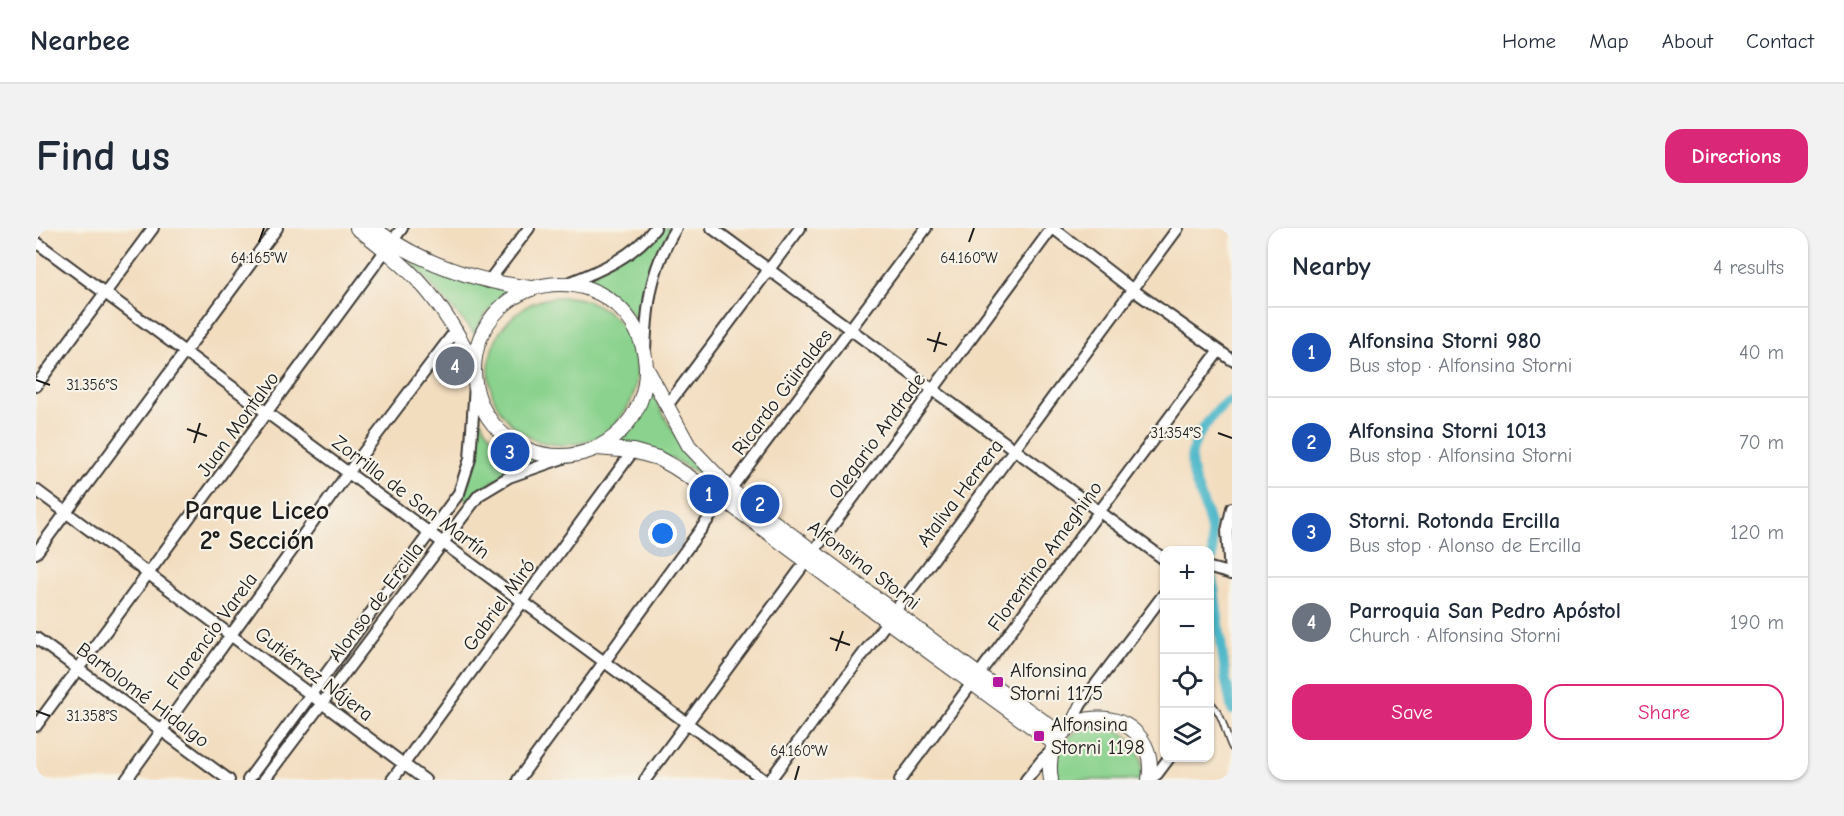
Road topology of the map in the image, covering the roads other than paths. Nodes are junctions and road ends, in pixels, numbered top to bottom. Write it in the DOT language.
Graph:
graph roads {
  1 [pos="153,228"];
  2 [pos="277,228"];
  3 [pos="357,228"];
  4 [pos="374,228"];
  5 [pos="402,228"];
  6 [pos="529,228"];
  7 [pos="655,228"];
  8 [pos="676,228"];
  9 [pos="712,228"];
  10 [pos="800,228"];
  11 [pos="926,228"];
  12 [pos="1052,228"];
  13 [pos="1178,228"];
  14 [pos="36,242"];
  15 [pos="389,246"];
  16 [pos="769,269"];
  17 [pos="488,282"];
  18 [pos="568,283"];
  19 [pos="531,288"];
  20 [pos="1133,290"];
  21 [pos="105,293"];
  22 [pos="852,329"];
  23 [pos="456,330"];
  24 [pos="645,350"];
  25 [pos="185,352"];
  26 [pos="1218,352"];
  27 [pos="1232,360"];
  28 [pos="473,363"];
  29 [pos="647,369"];
  30 [pos="475,385"];
  31 [pos="36,386"];
  32 [pos="932,390"];
  33 [pos="666,406"];
  34 [pos="268,412"];
  35 [pos="597,448"];
  36 [pos="1015,450"];
  37 [pos="633,451"];
  38 [pos="569,456"];
  39 [pos="348,473"];
  40 [pos="36,490"];
  41 [pos="727,495"];
  42 [pos="1232,508"];
  43 [pos="66,513"];
  44 [pos="1099,513"];
  45 [pos="431,534"];
  46 [pos="443,543"];
  47 [pos="36,553"];
  48 [pos="1160,556"];
  49 [pos="811,557"];
  50 [pos="1214,569"];
  51 [pos="149,574"];
  52 [pos="1231,574"];
  53 [pos="1160,599"];
  54 [pos="523,603"];
  55 [pos="890,617"];
  56 [pos="232,634"];
  57 [pos="36,638"];
  58 [pos="604,663"];
  59 [pos="78,669"];
  60 [pos="976,680"];
  61 [pos="312,695"];
  62 [pos="322,703"];
  63 [pos="1214,706"];
  64 [pos="688,723"];
  65 [pos="36,726"];
  66 [pos="1067,729"];
  67 [pos="161,731"];
  68 [pos="1054,747"];
  69 [pos="1232,748"];
  70 [pos="1166,762"];
  71 [pos="404,765"];
  72 [pos="126,780"];
  73 [pos="229,780"];
  74 [pos="248,780"];
  75 [pos="264,780"];
  76 [pos="392,780"];
  77 [pos="425,780"];
  78 [pos="518,780"];
  79 [pos="645,780"];
  80 [pos="764,780"];
  81 [pos="770,780"];
  82 [pos="900,780"];
  83 [pos="1026,780"];
  84 [pos="1051,780"];
  85 [pos="1149,780"];
  1 -- 21 [label="street"];
  2 -- 25 [label="street"];
  3 -- 15 [label="street"];
  4 -- 15 [label="street"];
  5 -- 15 [label="street, Juan Montalvo"];
  6 -- 17 [label="street"];
  7 -- 18 [label="street"];
  8 -- 24 [label="street"];
  9 -- 16 [label="street"];
  10 -- 16 [label="street"];
  11 -- 22 [label="street, Ricardo Güiraldes"];
  12 -- 20 [label="street"];
  12 -- 32 [label="street, Olegario Andrade"];
  13 -- 20 [label="street, Ataliva Herrera"];
  14 -- 21 [label="street, Zorrilla de San Martín"];
  15 -- 17 [label="street"];
  15 -- 23 [label="street"];
  15 -- 34 [label="street, Juan Montalvo"];
  16 -- 22 [label="street"];
  16 -- 33 [label="street"];
  17 -- 19 [label="street"];
  18 -- 19 [label="street"];
  18 -- 24 [label="street"];
  19 -- 28 [label="street"];
  20 -- 26 [label="street"];
  20 -- 36 [label="street, Ataliva Herrera"];
  21 -- 25 [label="street, Zorrilla de San Martín"];
  21 -- 31 [label="street"];
  22 -- 32 [label="street"];
  22 -- 41 [label="street, Ricardo Güiraldes"];
  23 -- 28 [label="street"];
  23 -- 39 [label="street, Florencio Varela"];
  24 -- 29 [label="street"];
  25 -- 34 [label="street, Zorrilla de San Martín"];
  25 -- 43 [label="street"];
  26 -- 27 [label="street"];
  26 -- 44 [label="street, Florentino Ameghino"];
  28 -- 30 [label="street"];
  29 -- 33 [label="street, Alfonsina Storni"];
  29 -- 35 [label="street"];
  30 -- 38 [label="street"];
  30 -- 45 [label="street, Alonso de Ercilla"];
  32 -- 36 [label="street"];
  32 -- 49 [label="street, Olegario Andrade"];
  33 -- 41 [label="street, Alfonsina Storni"];
  34 -- 39 [label="street, Zorrilla de San Martín"];
  34 -- 51 [label="street, Juan Montalvo"];
  35 -- 37 [label="street, Alfonsina Storni"];
  35 -- 38 [label="street"];
  36 -- 44 [label="street"];
  36 -- 55 [label="street, Ataliva Herrera"];
  37 -- 41 [label="street, Alfonsina Storni"];
  37 -- 54 [label="street, Gabriel Miró"];
  38 -- 46 [label="street, Alonso de Ercilla"];
  39 -- 45 [label="street, Zorrilla de San Martín"];
  39 -- 56 [label="street, Florencio Varela"];
  40 -- 43 [label="street, Gutiérrez Nájera"];
  41 -- 49 [label="street, Alfonsina Storni"];
  41 -- 58 [label="street, Ricardo Güiraldes"];
  42 -- 52 [label="street"];
  43 -- 47 [label="street"];
  43 -- 51 [label="street, Gutiérrez Nájera"];
  44 -- 48 [label="street"];
  44 -- 60 [label="street, Florentino Ameghino"];
  45 -- 46 [label="street, Zorrilla de San Martín"];
  45 -- 61 [label="street, Alonso de Ercilla"];
  46 -- 54 [label="street, Zorrilla de San Martín"];
  46 -- 62 [label="street, Alonso de Ercilla"];
  49 -- 55 [label="street, Alfonsina Storni"];
  49 -- 64 [label="street, Olegario Andrade"];
  50 -- 52 [label="street"];
  51 -- 56 [label="street, Gutiérrez Nájera"];
  51 -- 59 [label="street, Juan Montalvo"];
  53 -- 66 [label="street"];
  54 -- 58 [label="street, Zorrilla de San Martín"];
  54 -- 71 [label="street, Gabriel Miró"];
  55 -- 60 [label="street, Alfonsina Storni"];
  55 -- 81 [label="street, Ataliva Herrera"];
  56 -- 61 [label="street, Gutiérrez Nájera"];
  56 -- 67 [label="street, Florencio Varela"];
  57 -- 59 [label="street, Bartolomé Hidalgo"];
  58 -- 64 [label="street, Zorrilla de San Martín"];
  58 -- 78 [label="street, Ricardo Güiraldes"];
  59 -- 65 [label="street, Juan Montalvo"];
  59 -- 67 [label="street, Bartolomé Hidalgo"];
  60 -- 66 [label="street, Alfonsina Storni"];
  60 -- 68 [label="street, Alfonsina Storni"];
  60 -- 82 [label="street, Florentino Ameghino"];
  61 -- 62 [label="street, Gutiérrez Nájera"];
  61 -- 74 [label="street, Alonso de Ercilla"];
  62 -- 71 [label="street, Gutiérrez Nájera"];
  62 -- 75 [label="street, Alonso de Ercilla"];
  63 -- 69 [label="lane"];
  64 -- 79 [label="street, Olegario Andrade"];
  64 -- 80 [label="street, Zorrilla de San Martín"];
  66 -- 68 [label="street"];
  66 -- 85 [label="street"];
  67 -- 72 [label="street, Florencio Varela"];
  67 -- 73 [label="street, Bartolomé Hidalgo"];
  68 -- 83 [label="street"];
  68 -- 84 [label="street"];
  70 -- 85 [label="street"];
  71 -- 76 [label="street, Gabriel Miró"];
  71 -- 77 [label="street, Gutiérrez Nájera"];
}
